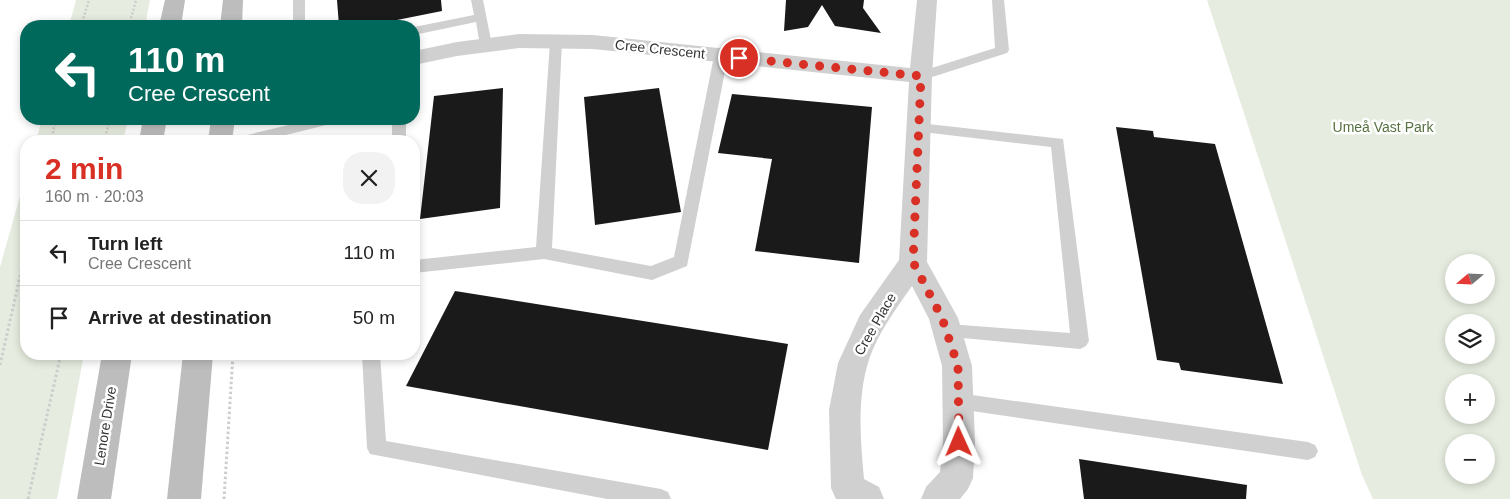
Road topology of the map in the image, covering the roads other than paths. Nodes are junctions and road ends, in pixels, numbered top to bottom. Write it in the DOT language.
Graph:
graph roads {
  1 [pos="175,0"];
  2 [pos="233,0"];
  3 [pos="299,0"];
  4 [pos="477,0"];
  5 [pos="928,0"];
  6 [pos="998,0"];
  7 [pos="481,17"];
  8 [pos="171,20"];
  9 [pos="231,20"];
  10 [pos="299,20"];
  11 [pos="420,30"];
  12 [pos="556,42"];
  13 [pos="486,45"];
  14 [pos="721,56"];
  15 [pos="420,57"];
  16 [pos="921,76"];
  17 [pos="308,125"];
  18 [pos="919,128"];
  19 [pos="268,135"];
  20 [pos="544,253"];
  21 [pos="913,262"];
  22 [pos="420,266"];
  23 [pos="948,331"];
  24 [pos="116,360"];
  25 [pos="197,360"];
  26 [pos="371,360"];
  27 [pos="958,401"];
  28 [pos="1308,452"];
  29 [pos="597,492"];
  30 [pos="853,495"];
  31 [pos="94,499"];
  32 [pos="184,499"];
  33 [pos="661,499"];
  34 [pos="938,499"];
  1 -- 8 [label="main road"];
  2 -- 9 [label="main road"];
  3 -- 10 [label="lane"];
  4 -- 7 [label="lane"];
  5 -- 16 [label="street"];
  6 -- 16 [label="lane"];
  7 -- 11 [label="lane"];
  7 -- 13 [label="lane"];
  12 -- 13 [label="street, Cree Crescent"];
  12 -- 14 [label="street, Cree Crescent"];
  12 -- 20 [label="lane"];
  13 -- 15 [label="street, Cree Crescent"];
  14 -- 16 [label="street, Cree Crescent"];
  14 -- 20 [label="lane"];
  16 -- 18 [label="street"];
  17 -- 19 [label="lane"];
  18 -- 21 [label="street"];
  18 -- 23 [label="lane"];
  20 -- 22 [label="lane"];
  21 -- 23 [label="street"];
  21 -- 30 [label="street, Cree Place"];
  23 -- 27 [label="street"];
  24 -- 31 [label="main road, Lenore Drive"];
  25 -- 32 [label="main road"];
  26 -- 29 [label="lane"];
  27 -- 28 [label="lane"];
  27 -- 34 [label="street"];
  29 -- 33 [label="lane"];
}
